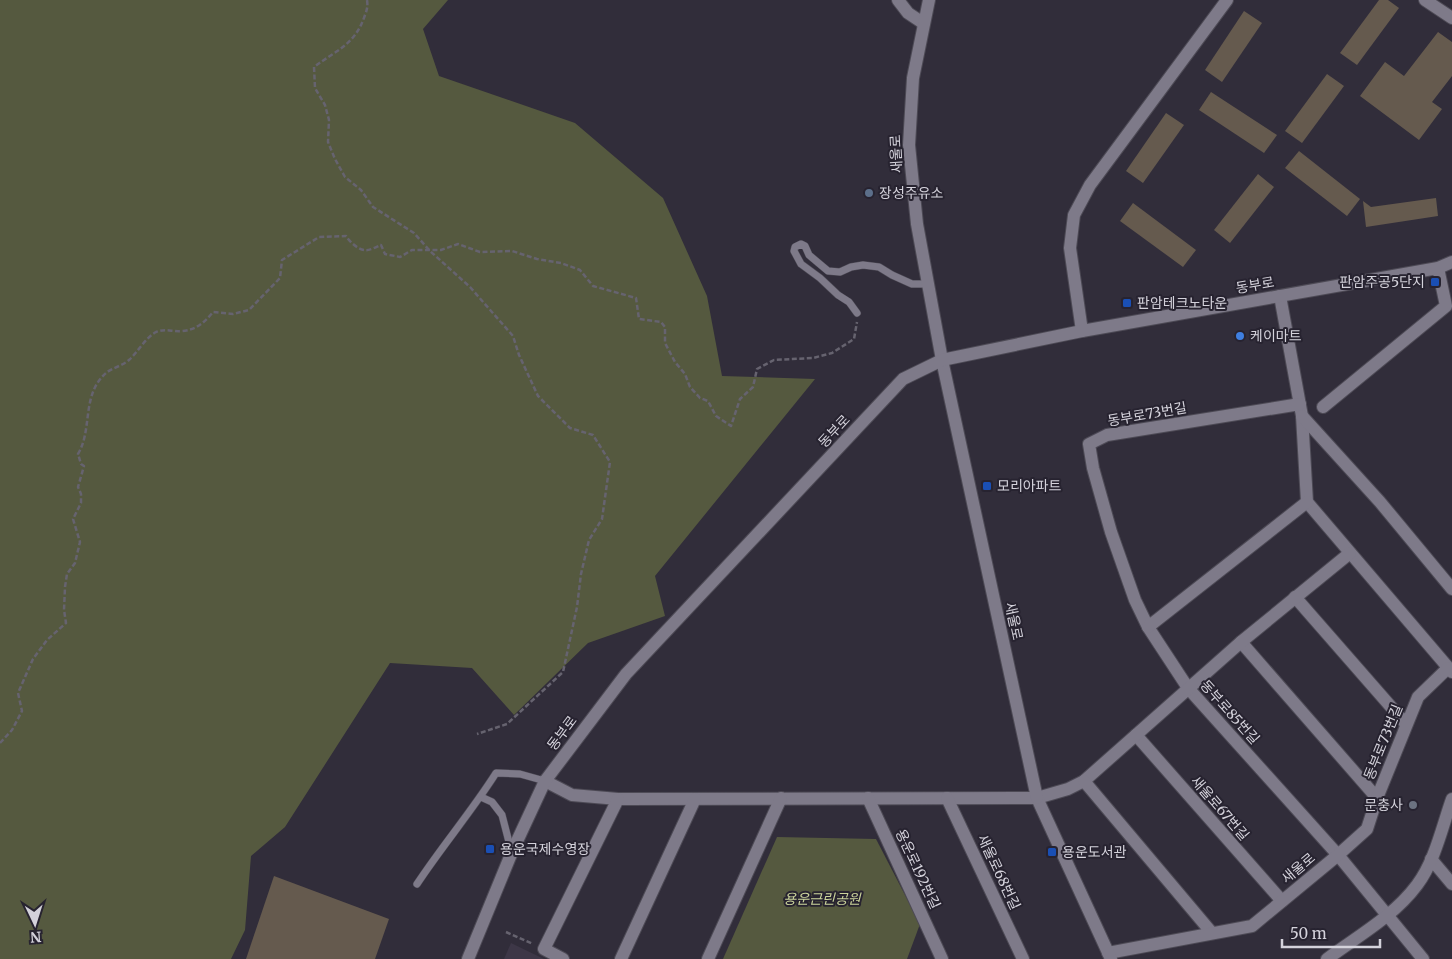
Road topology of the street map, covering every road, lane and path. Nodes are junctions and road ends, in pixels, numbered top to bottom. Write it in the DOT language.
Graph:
graph roads {
  1 [pos="367,0"];
  2 [pos="898,0"];
  3 [pos="929,0"];
  4 [pos="1227,0"];
  5 [pos="1425,0"];
  6 [pos="1452,18"];
  7 [pos="923,23"];
  8 [pos="430,251"];
  9 [pos="1452,262"];
  10 [pos="1438,268"];
  11 [pos="928,284"];
  12 [pos="1280,296"];
  13 [pos="857,313"];
  14 [pos="1082,331"];
  15 [pos="942,360"];
  16 [pos="1323,407"];
  17 [pos="1301,410"];
  18 [pos="1089,444"];
  19 [pos="1307,502"];
  20 [pos="1350,553"];
  21 [pos="1452,588"];
  22 [pos="1295,597"];
  23 [pos="1148,627"];
  24 [pos="1241,642"];
  25 [pos="1450,670"];
  26 [pos="1188,688"];
  27 [pos="1406,724"];
  28 [pos="477,734"];
  29 [pos="1136,735"];
  30 [pos="0,743"];
  31 [pos="545,781"];
  32 [pos="1084,781"];
  33 [pos="481,797"];
  34 [pos="781,798"];
  35 [pos="868,798"];
  36 [pos="947,798"];
  37 [pos="1037,798"];
  38 [pos="1377,798"];
  39 [pos="618,799"];
  40 [pos="695,799"];
  41 [pos="1452,799"];
  42 [pos="512,852"];
  43 [pos="1338,855"];
  44 [pos="1431,859"];
  45 [pos="417,884"];
  46 [pos="1452,884"];
  47 [pos="1282,901"];
  48 [pos="1387,916"];
  49 [pos="506,932"];
  50 [pos="1212,933"];
  51 [pos="544,949"];
  52 [pos="1109,956"];
  53 [pos="940,957"];
  54 [pos="1331,958"];
  55 [pos="468,959"];
  56 [pos="563,959"];
  57 [pos="621,959"];
  58 [pos="708,959"];
  59 [pos="1023,959"];
  60 [pos="1423,959"];
  1 -- 8 [label="path"];
  2 -- 7 [label="street"];
  3 -- 7 [label="street, 새울로"];
  4 -- 14 [label="street"];
  5 -- 6 [label="street"];
  7 -- 11 [label="street, 새울로"];
  8 -- 13 [label="path"];
  8 -- 28 [label="path"];
  8 -- 30 [label="path"];
  9 -- 10 [label="street, 동부로"];
  10 -- 12 [label="street, 동부로"];
  10 -- 16 [label="street"];
  11 -- 13 [label="lane"];
  11 -- 15 [label="street, 새울로"];
  12 -- 14 [label="street, 동부로"];
  12 -- 17 [label="street"];
  14 -- 15 [label="street, 동부로"];
  15 -- 31 [label="street, 동부로"];
  15 -- 37 [label="street, 새울로"];
  17 -- 18 [label="street, 동부로73번길"];
  17 -- 19 [label="street"];
  17 -- 21 [label="street"];
  18 -- 23 [label="street, 동부로85번길"];
  19 -- 20 [label="street, 동부로73번길"];
  19 -- 23 [label="street"];
  20 -- 22 [label="street"];
  20 -- 25 [label="street, 동부로73번길"];
  22 -- 24 [label="street"];
  22 -- 27 [label="street"];
  23 -- 26 [label="street, 동부로85번길"];
  24 -- 26 [label="street"];
  24 -- 38 [label="street"];
  25 -- 27 [label="street, 동부로73번길"];
  26 -- 29 [label="street"];
  26 -- 43 [label="street, 동부로85번길"];
  27 -- 38 [label="street, 동부로73번길"];
  29 -- 32 [label="street"];
  29 -- 47 [label="street, 새울로67번길"];
  31 -- 33 [label="lane"];
  31 -- 39 [label="street"];
  31 -- 42 [label="street, 동부로"];
  32 -- 37 [label="street"];
  32 -- 50 [label="street"];
  33 -- 42 [label="lane"];
  33 -- 45 [label="lane"];
  34 -- 35 [label="street"];
  34 -- 40 [label="street"];
  34 -- 58 [label="street"];
  35 -- 36 [label="street"];
  35 -- 53 [label="street, 용운로192번길"];
  36 -- 37 [label="street"];
  36 -- 59 [label="street, 새울로68번길"];
  37 -- 52 [label="street, 새울로"];
  38 -- 43 [label="street, 동부로73번길"];
  39 -- 40 [label="street"];
  39 -- 51 [label="street"];
  40 -- 57 [label="street"];
  41 -- 44 [label="street"];
  42 -- 55 [label="street, 동부로"];
  43 -- 47 [label="street, 새울로"];
  43 -- 48 [label="street, 동부로85번길"];
  44 -- 46 [label="street"];
  44 -- 48 [label="street"];
  47 -- 50 [label="street, 새울로"];
  48 -- 54 [label="street"];
  48 -- 60 [label="street, 동부로85번길"];
  49 -- 51 [label="path"];
  50 -- 52 [label="street, 새울로"];
  51 -- 56 [label="street"];
}
